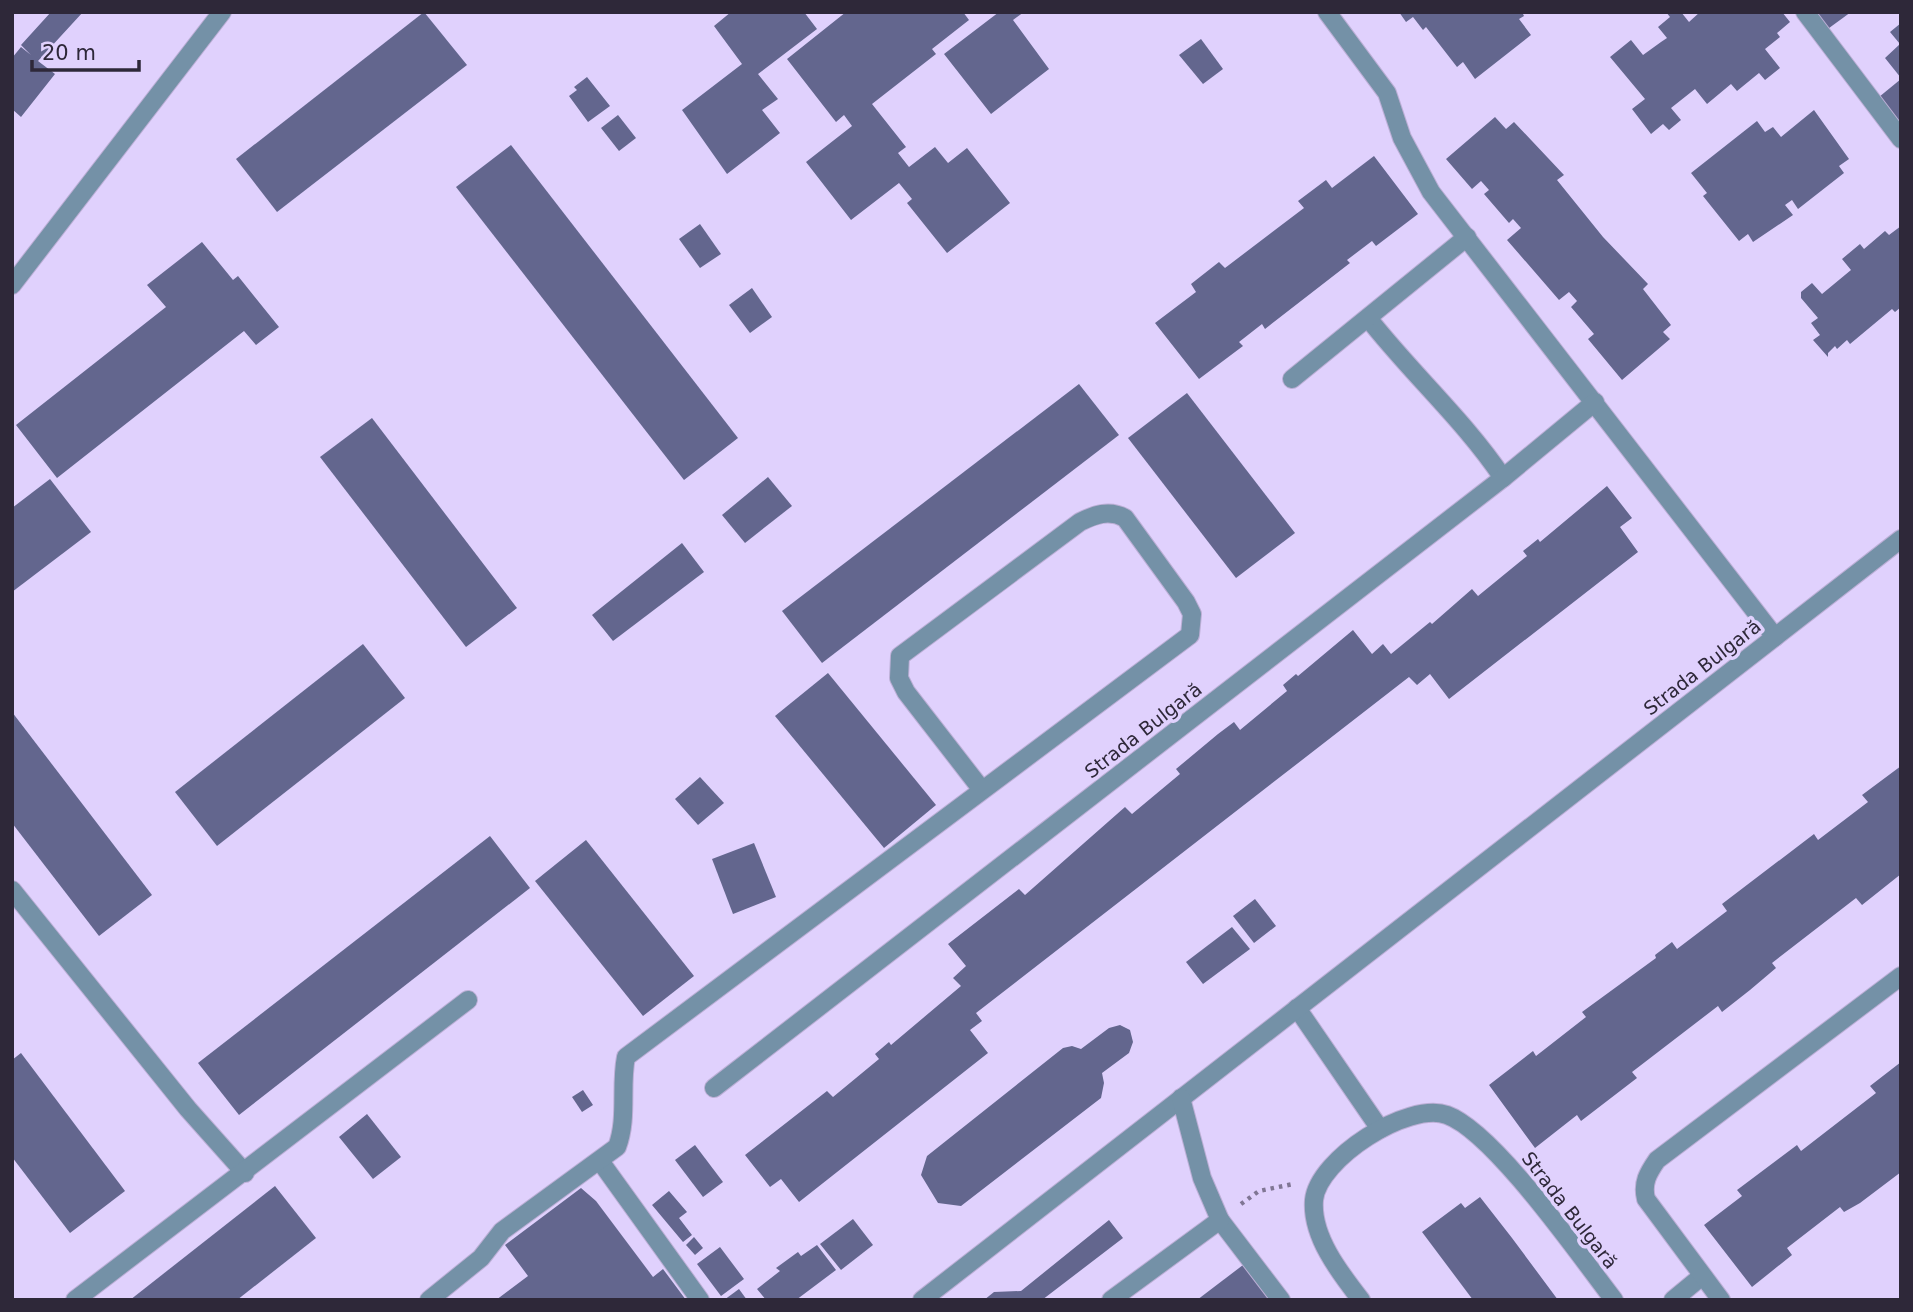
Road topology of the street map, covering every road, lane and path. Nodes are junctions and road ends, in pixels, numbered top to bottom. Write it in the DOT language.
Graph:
graph roads {
  1 [pos="222,12"];
  2 [pos="1327,12"];
  3 [pos="1805,12"];
  4 [pos="1901,139"];
  5 [pos="1466,237"];
  6 [pos="12,285"];
  7 [pos="1368,318"];
  8 [pos="1292,379"];
  9 [pos="1595,402"];
  10 [pos="1503,478"];
  11 [pos="1898,547"];
  12 [pos="1775,636"];
  13 [pos="982,790"];
  14 [pos="12,890"];
  15 [pos="1901,975"];
  16 [pos="468,1000"];
  17 [pos="1297,1008"];
  18 [pos="714,1088"];
  19 [pos="1181,1098"];
  20 [pos="1380,1129"];
  21 [pos="600,1161"];
  22 [pos="245,1172"];
  23 [pos="1318,1183"];
  24 [pos="1220,1220"];
  25 [pos="1702,1276"];
  26 [pos="75,1300"];
  27 [pos="429,1300"];
  28 [pos="700,1300"];
  29 [pos="922,1300"];
  30 [pos="1111,1300"];
  31 [pos="1282,1300"];
  32 [pos="1361,1300"];
  33 [pos="1614,1300"];
  34 [pos="1673,1300"];
  35 [pos="1721,1300"];
  1 -- 6 [label="street"];
  2 -- 5 [label="street"];
  3 -- 4 [label="street"];
  5 -- 7 [label="street"];
  5 -- 9 [label="street"];
  7 -- 8 [label="street"];
  7 -- 10 [label="street"];
  9 -- 10 [label="street, Strada Bulgară"];
  9 -- 12 [label="street"];
  10 -- 18 [label="street, Strada Bulgară"];
  11 -- 12 [label="street, Strada Bulgară"];
  12 -- 17 [label="street, Strada Bulgară"];
  13 -- 13 [label="street"];
  13 -- 21 [label="street"];
  14 -- 22 [label="street"];
  15 -- 25 [label="street"];
  16 -- 22 [label="street"];
  17 -- 19 [label="street, Strada Bulgară"];
  17 -- 20 [label="street"];
  19 -- 24 [label="street"];
  19 -- 29 [label="street, Strada Bulgară"];
  20 -- 23 [label="street, Strada Bulgară"];
  20 -- 33 [label="street, Strada Bulgară"];
  21 -- 27 [label="street"];
  21 -- 28 [label="street"];
  22 -- 26 [label="street"];
  23 -- 24 [label="path"];
  23 -- 32 [label="street"];
  24 -- 30 [label="street"];
  24 -- 31 [label="street"];
  25 -- 34 [label="street"];
  25 -- 35 [label="street"];
}
